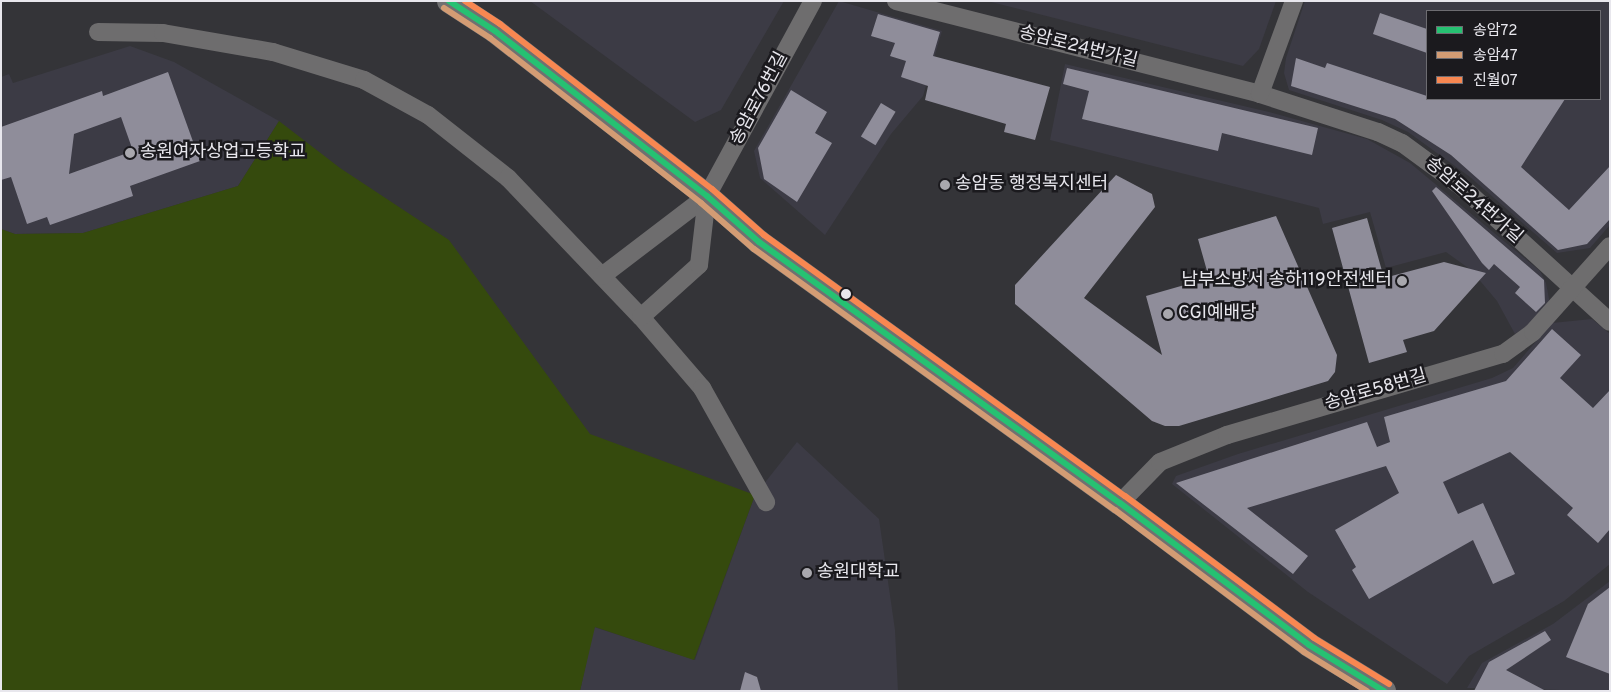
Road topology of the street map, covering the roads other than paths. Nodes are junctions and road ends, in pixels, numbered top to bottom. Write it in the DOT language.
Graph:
graph roads {
  1 [pos="449,1"];
  2 [pos="813,1"];
  3 [pos="896,1"];
  4 [pos="1294,1"];
  5 [pos="98,32"];
  6 [pos="1260,94"];
  7 [pos="707,196"];
  8 [pos="1610,246"];
  9 [pos="602,276"];
  10 [pos="1571,289"];
  11 [pos="641,317"];
  12 [pos="1610,322"];
  13 [pos="766,502"];
  14 [pos="1120,503"];
  15 [pos="1384,691"];
  1 -- 7 [label="main road"];
  2 -- 7 [label="street, 송암로76번길"];
  3 -- 6 [label="street, 송암로24번가길"];
  4 -- 6 [label="street"];
  5 -- 9 [label="street"];
  6 -- 10 [label="street, 송암로24번가길"];
  7 -- 9 [label="street"];
  7 -- 11 [label="street"];
  7 -- 14 [label="main road"];
  8 -- 10 [label="street, 송암로58번길"];
  9 -- 11 [label="street"];
  10 -- 12 [label="street, 송암로24번가길"];
  10 -- 14 [label="street, 송암로58번길"];
  11 -- 13 [label="street"];
  14 -- 15 [label="main road"];
}
